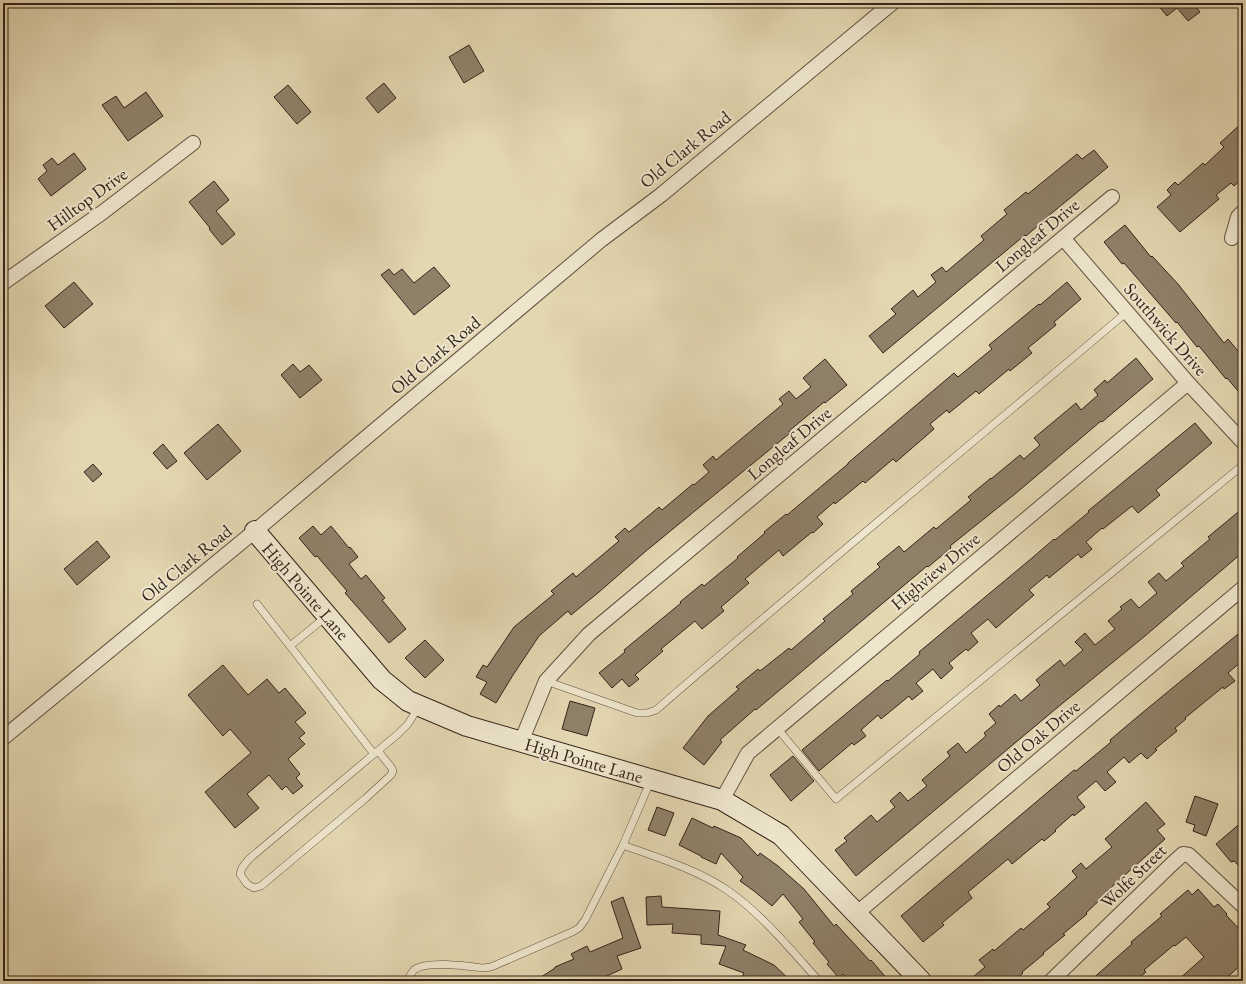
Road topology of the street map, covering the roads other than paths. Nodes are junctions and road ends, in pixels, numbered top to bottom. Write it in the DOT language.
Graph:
graph roads {
  1 [pos="892,3"];
  2 [pos="193,143"];
  3 [pos="1112,197"];
  4 [pos="1243,212"];
  5 [pos="1063,238"];
  6 [pos="1232,238"];
  7 [pos="3,283"];
  8 [pos="1127,312"];
  9 [pos="1188,383"];
  10 [pos="1243,442"];
  11 [pos="1243,465"];
  12 [pos="255,531"];
  13 [pos="1243,588"];
  14 [pos="257,604"];
  15 [pos="327,616"];
  16 [pos="290,646"];
  17 [pos="546,681"];
  18 [pos="420,706"];
  19 [pos="777,728"];
  20 [pos="3,738"];
  21 [pos="521,742"];
  22 [pos="376,752"];
  23 [pos="651,780"];
  24 [pos="722,800"];
  25 [pos="623,845"];
  26 [pos="1243,906"];
  27 [pos="856,914"];
  28 [pos="407,981"];
  29 [pos="819,981"];
  30 [pos="921,981"];
  31 [pos="1051,981"];
  1 -- 12 [label="street, Old Clark Road"];
  2 -- 7 [label="street, Hilltop Drive"];
  3 -- 5 [label="street, Longleaf Drive"];
  4 -- 6 [label="street"];
  5 -- 8 [label="street, Southwick Drive"];
  5 -- 17 [label="street, Longleaf Drive"];
  8 -- 9 [label="street, Southwick Drive"];
  8 -- 17 [label="lane"];
  9 -- 10 [label="street, Southwick Drive"];
  9 -- 19 [label="street, Highview Drive"];
  11 -- 19 [label="lane"];
  12 -- 15 [label="street, High Pointe Lane"];
  12 -- 20 [label="street, Old Clark Road"];
  13 -- 27 [label="street, Old Oak Drive"];
  14 -- 16 [label="lane"];
  15 -- 16 [label="lane"];
  15 -- 18 [label="street, High Pointe Lane"];
  16 -- 22 [label="lane"];
  17 -- 21 [label="street, Longleaf Drive"];
  18 -- 21 [label="street, High Pointe Lane"];
  18 -- 22 [label="lane"];
  19 -- 24 [label="street, Highview Drive"];
  21 -- 23 [label="street, High Pointe Lane"];
  22 -- 22 [label="lane"];
  23 -- 24 [label="street, High Pointe Lane"];
  23 -- 25 [label="lane"];
  24 -- 27 [label="street, High Pointe Lane"];
  25 -- 28 [label="lane"];
  25 -- 29 [label="lane"];
  26 -- 31 [label="street, Wolfe Street"];
  27 -- 30 [label="street, High Pointe Lane"];
}
